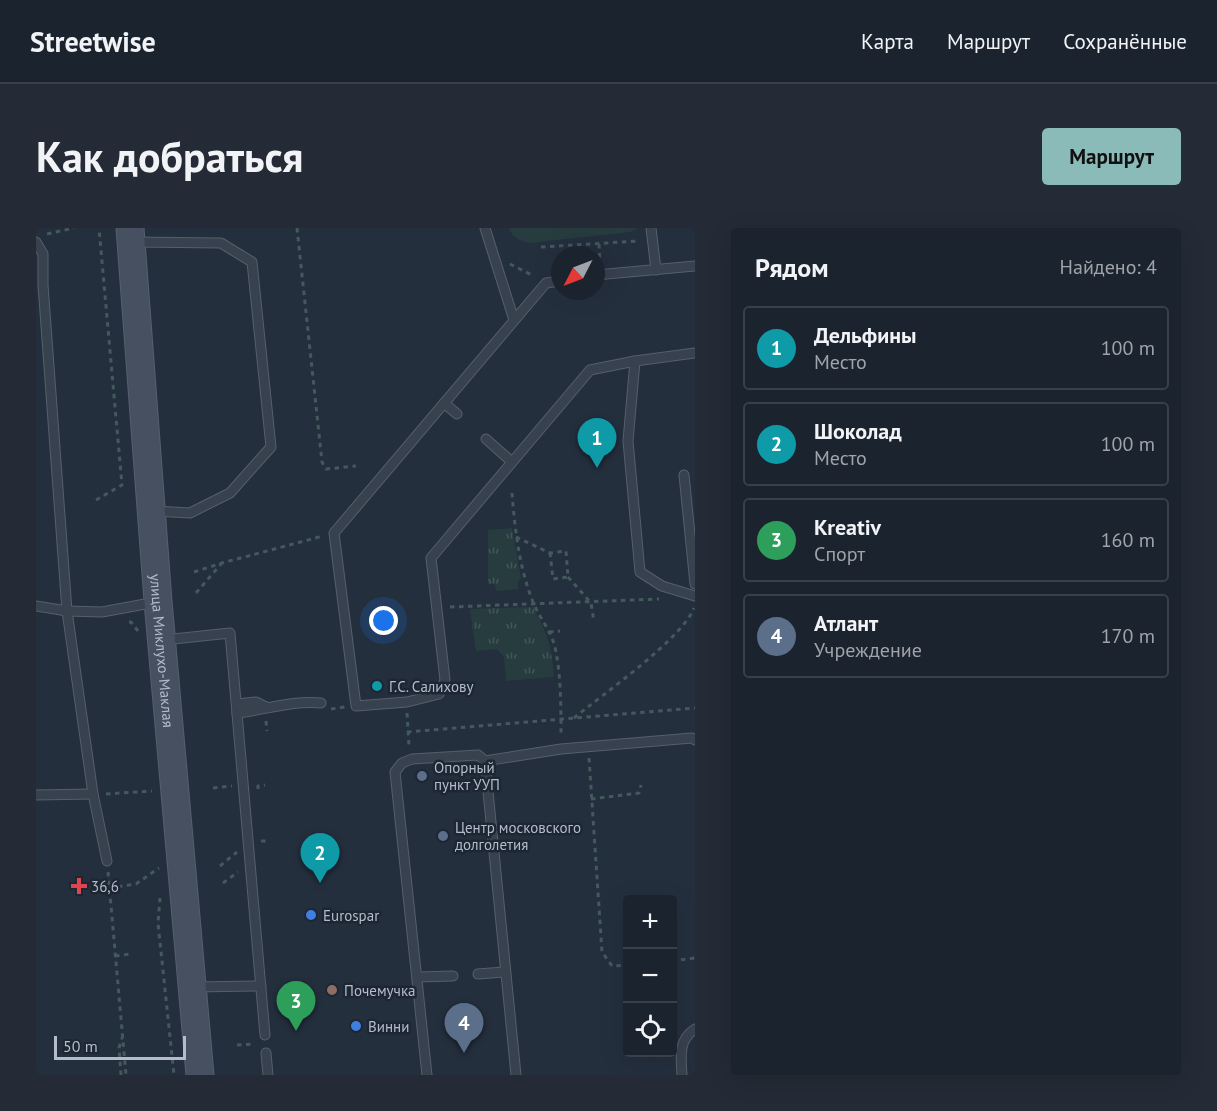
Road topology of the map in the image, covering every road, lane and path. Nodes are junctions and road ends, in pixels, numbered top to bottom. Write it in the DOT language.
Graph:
graph roads {
  1 [pos="74,228"];
  2 [pos="99,228"];
  3 [pos="297,228"];
  4 [pos="485,228"];
  5 [pos="651,228"];
  6 [pos="45,235"];
  7 [pos="131,235"];
  8 [pos="653,240"];
  9 [pos="36,242"];
  10 [pos="599,244"];
  11 [pos="541,247"];
  12 [pos="493,255"];
  13 [pos="695,266"];
  14 [pos="656,270"];
  15 [pos="605,274"];
  16 [pos="39,281"];
  17 [pos="551,282"];
  18 [pos="546,283"];
  19 [pos="514,320"];
  20 [pos="695,353"];
  21 [pos="635,361"];
  22 [pos="444,403"];
  23 [pos="457,414"];
  24 [pos="486,439"];
  25 [pos="512,462"];
  26 [pos="356,466"];
  27 [pos="684,475"];
  28 [pos="512,493"];
  29 [pos="96,500"];
  30 [pos="153,510"];
  31 [pos="334,533"];
  32 [pos="516,537"];
  33 [pos="550,553"];
  34 [pos="222,563"];
  35 [pos="194,572"];
  36 [pos="568,577"];
  37 [pos="695,584"];
  38 [pos="196,594"];
  39 [pos="695,596"];
  40 [pos="158,601"];
  41 [pos="649,601"];
  42 [pos="695,601"];
  43 [pos="591,603"];
  44 [pos="534,604"];
  45 [pos="36,606"];
  46 [pos="436,608"];
  47 [pos="68,611"];
  48 [pos="594,622"];
  49 [pos="122,623"];
  50 [pos="560,631"];
  51 [pos="549,632"];
  52 [pos="150,636"];
  53 [pos="557,666"];
  54 [pos="563,666"];
  55 [pos="321,703"];
  56 [pos="356,706"];
  57 [pos="695,708"];
  58 [pos="237,709"];
  59 [pos="561,719"];
  60 [pos="572,719"];
  61 [pos="407,732"];
  62 [pos="695,740"];
  63 [pos="588,747"];
  64 [pos="485,761"];
  65 [pos="641,785"];
  66 [pos="243,786"];
  67 [pos="213,788"];
  68 [pos="152,791"];
  69 [pos="93,794"];
  70 [pos="36,795"];
  71 [pos="591,799"];
  72 [pos="107,861"];
  73 [pos="161,876"];
  74 [pos="109,888"];
  75 [pos="161,895"];
  76 [pos="131,954"];
  77 [pos="115,956"];
  78 [pos="695,958"];
  79 [pos="677,960"];
  80 [pos="623,965"];
  81 [pos="504,972"];
  82 [pos="478,974"];
  83 [pos="453,976"];
  84 [pos="417,977"];
  85 [pos="261,986"];
  86 [pos="193,987"];
  87 [pos="695,1029"];
  88 [pos="264,1035"];
  89 [pos="123,1036"];
  90 [pos="254,1044"];
  91 [pos="237,1045"];
  92 [pos="266,1053"];
  93 [pos="121,1075"];
  94 [pos="126,1075"];
  95 [pos="174,1075"];
  96 [pos="200,1075"];
  97 [pos="268,1075"];
  98 [pos="427,1075"];
  99 [pos="516,1075"];
  100 [pos="682,1075"];
  1 -- 6 [label="path"];
  2 -- 29 [label="path"];
  3 -- 26 [label="path"];
  4 -- 12 [label="lane"];
  5 -- 8 [label="lane"];
  7 -- 30 [label="main road, улица Миклухо-Маклая"];
  7 -- 30 [label="lane"];
  8 -- 10 [label="path"];
  8 -- 14 [label="lane"];
  9 -- 16 [label="lane"];
  10 -- 11 [label="path"];
  12 -- 18 [label="path"];
  12 -- 19 [label="lane"];
  13 -- 14 [label="lane"];
  14 -- 15 [label="lane"];
  16 -- 47 [label="lane"];
  17 -- 18 [label="lane"];
  18 -- 19 [label="lane"];
  19 -- 22 [label="lane"];
  20 -- 21 [label="lane"];
  21 -- 25 [label="lane"];
  21 -- 39 [label="lane"];
  22 -- 23 [label="lane"];
  22 -- 31 [label="lane"];
  24 -- 25 [label="lane"];
  25 -- 46 [label="lane"];
  27 -- 37 [label="lane"];
  28 -- 32 [label="path"];
  30 -- 40 [label="main road, улица Миклухо-Маклая"];
  31 -- 34 [label="path"];
  31 -- 56 [label="lane"];
  32 -- 33 [label="path"];
  32 -- 44 [label="path"];
  33 -- 36 [label="path"];
  33 -- 36 [label="path"];
  34 -- 35 [label="path"];
  34 -- 38 [label="path"];
  36 -- 43 [label="path"];
  40 -- 47 [label="lane"];
  40 -- 52 [label="main road, улица Миклухо-Маклая"];
  41 -- 43 [label="path"];
  42 -- 60 [label="path"];
  43 -- 44 [label="path"];
  43 -- 48 [label="path"];
  44 -- 46 [label="path"];
  44 -- 51 [label="path"];
  45 -- 47 [label="lane"];
  46 -- 56 [label="lane"];
  47 -- 69 [label="lane"];
  49 -- 52 [label="path"];
  50 -- 51 [label="path"];
  51 -- 53 [label="path"];
  52 -- 58 [label="lane"];
  52 -- 86 [label="main road, улица Миклухо-Маклая"];
  53 -- 54 [label="path"];
  53 -- 59 [label="path"];
  55 -- 56 [label="path"];
  55 -- 58 [label="lane"];
  57 -- 60 [label="path"];
  58 -- 66 [label="lane"];
  59 -- 60 [label="path"];
  59 -- 61 [label="path"];
  62 -- 63 [label="lane"];
  63 -- 64 [label="lane"];
  63 -- 71 [label="path"];
  64 -- 81 [label="lane"];
  64 -- 84 [label="lane"];
  65 -- 71 [label="path"];
  66 -- 67 [label="path"];
  66 -- 85 [label="lane"];
  68 -- 69 [label="path"];
  69 -- 70 [label="lane"];
  69 -- 72 [label="lane"];
  71 -- 80 [label="path"];
  72 -- 74 [label="path"];
  73 -- 74 [label="path"];
  74 -- 77 [label="path"];
  75 -- 95 [label="path"];
  76 -- 77 [label="path"];
  77 -- 89 [label="path"];
  78 -- 79 [label="path"];
  81 -- 82 [label="lane"];
  81 -- 99 [label="lane"];
  83 -- 84 [label="lane"];
  84 -- 98 [label="lane"];
  85 -- 86 [label="lane"];
  85 -- 88 [label="lane"];
  86 -- 96 [label="main road, улица Миклухо-Маклая"];
  87 -- 100 [label="lane"];
  89 -- 93 [label="path"];
  89 -- 94 [label="path"];
  90 -- 91 [label="path"];
  92 -- 97 [label="lane"];
}
